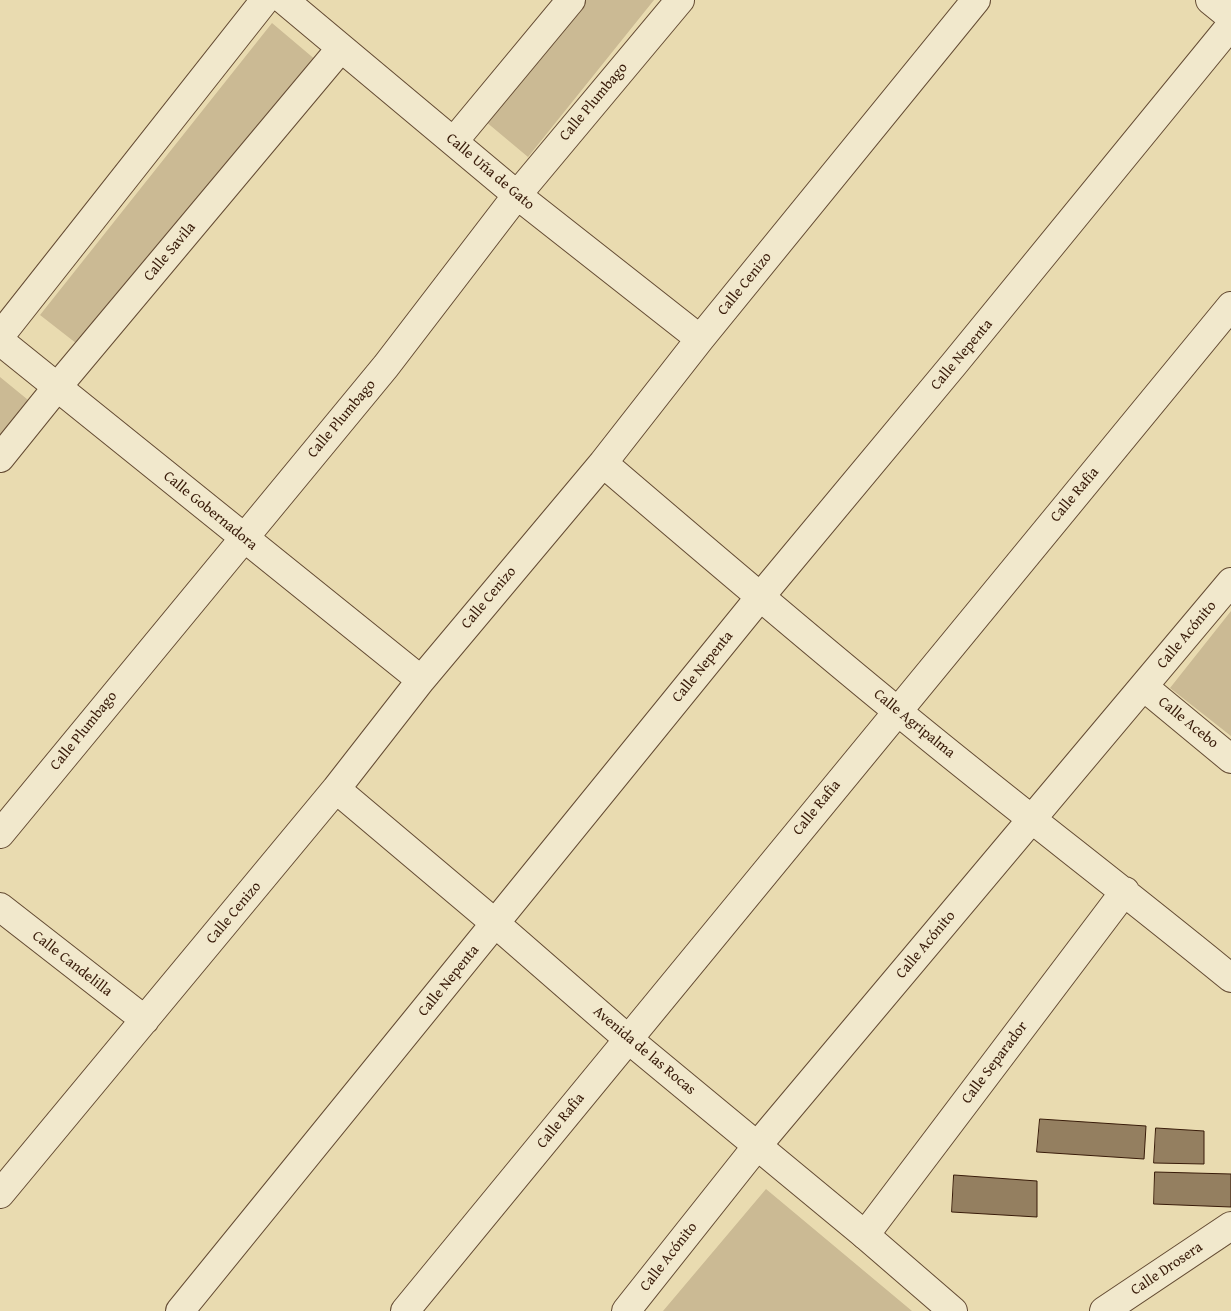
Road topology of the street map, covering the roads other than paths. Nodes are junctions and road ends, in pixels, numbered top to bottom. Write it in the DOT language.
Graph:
graph roads {
  1 [pos="265,0"];
  2 [pos="284,0"];
  3 [pos="571,0"];
  4 [pos="680,0"];
  5 [pos="974,0"];
  6 [pos="1210,0"];
  7 [pos="1231,17"];
  8 [pos="1231,26"];
  9 [pos="342,48"];
  10 [pos="454,141"];
  11 [pos="517,195"];
  12 [pos="1231,306"];
  13 [pos="0,336"];
  14 [pos="700,339"];
  15 [pos="0,341"];
  16 [pos="58,386"];
  17 [pos="0,458"];
  18 [pos="603,463"];
  19 [pos="243,538"];
  20 [pos="1231,582"];
  21 [pos="760,597"];
  22 [pos="421,680"];
  23 [pos="1144,687"];
  24 [pos="897,711"];
  25 [pos="1231,759"];
  26 [pos="336,789"];
  27 [pos="1031,820"];
  28 [pos="0,834"];
  29 [pos="1125,891"];
  30 [pos="0,907"];
  31 [pos="496,924"];
  32 [pos="1231,978"];
  33 [pos="145,1020"];
  34 [pos="628,1039"];
  35 [pos="757,1146"];
  36 [pos="0,1194"];
  37 [pos="1231,1226"];
  38 [pos="865,1235"];
  39 [pos="180,1311"];
  40 [pos="405,1311"];
  41 [pos="626,1311"];
  42 [pos="953,1311"];
  43 [pos="1104,1311"];
  1 -- 13 [label="street"];
  2 -- 9 [label="street, Calle Uña de Gato"];
  3 -- 10 [label="street"];
  4 -- 11 [label="street, Calle Plumbago"];
  5 -- 14 [label="street, Calle Cenizo"];
  6 -- 7 [label="street"];
  8 -- 21 [label="street, Calle Nepenta"];
  9 -- 10 [label="street, Calle Uña de Gato"];
  9 -- 16 [label="street, Calle Savila"];
  10 -- 11 [label="street, Calle Uña de Gato"];
  11 -- 14 [label="street, Calle Uña de Gato"];
  11 -- 19 [label="street, Calle Plumbago"];
  12 -- 24 [label="street, Calle Rafia"];
  14 -- 18 [label="street, Calle Cenizo"];
  15 -- 16 [label="street, Calle Gobernadora"];
  16 -- 17 [label="street, Calle Savila"];
  16 -- 19 [label="street, Calle Gobernadora"];
  18 -- 21 [label="street, Calle Agripalma"];
  18 -- 22 [label="street, Calle Cenizo"];
  19 -- 22 [label="street, Calle Gobernadora"];
  19 -- 28 [label="street, Calle Plumbago"];
  20 -- 23 [label="street, Calle Acónito"];
  21 -- 24 [label="street, Calle Agripalma"];
  21 -- 31 [label="street, Calle Nepenta"];
  22 -- 26 [label="street, Calle Cenizo"];
  23 -- 25 [label="street, Calle Acebo"];
  23 -- 27 [label="street, Calle Acónito"];
  24 -- 27 [label="street, Calle Agripalma"];
  24 -- 34 [label="street, Calle Rafia"];
  26 -- 31 [label="street, Avenida de las Rocas"];
  26 -- 33 [label="street, Calle Cenizo"];
  27 -- 29 [label="street, Calle Agripalma"];
  27 -- 35 [label="street, Calle Acónito"];
  29 -- 32 [label="street, Calle Agripalma"];
  29 -- 38 [label="street, Calle Separador"];
  30 -- 33 [label="street, Calle Candelilla"];
  31 -- 34 [label="street, Avenida de las Rocas"];
  31 -- 39 [label="street, Calle Nepenta"];
  33 -- 36 [label="street, Calle Cenizo"];
  34 -- 35 [label="street, Avenida de las Rocas"];
  34 -- 40 [label="street, Calle Rafia"];
  35 -- 38 [label="street, Avenida de las Rocas"];
  35 -- 41 [label="street, Calle Acónito"];
  37 -- 43 [label="street, Calle Drosera"];
  38 -- 42 [label="street, Avenida de las Rocas"];
}
